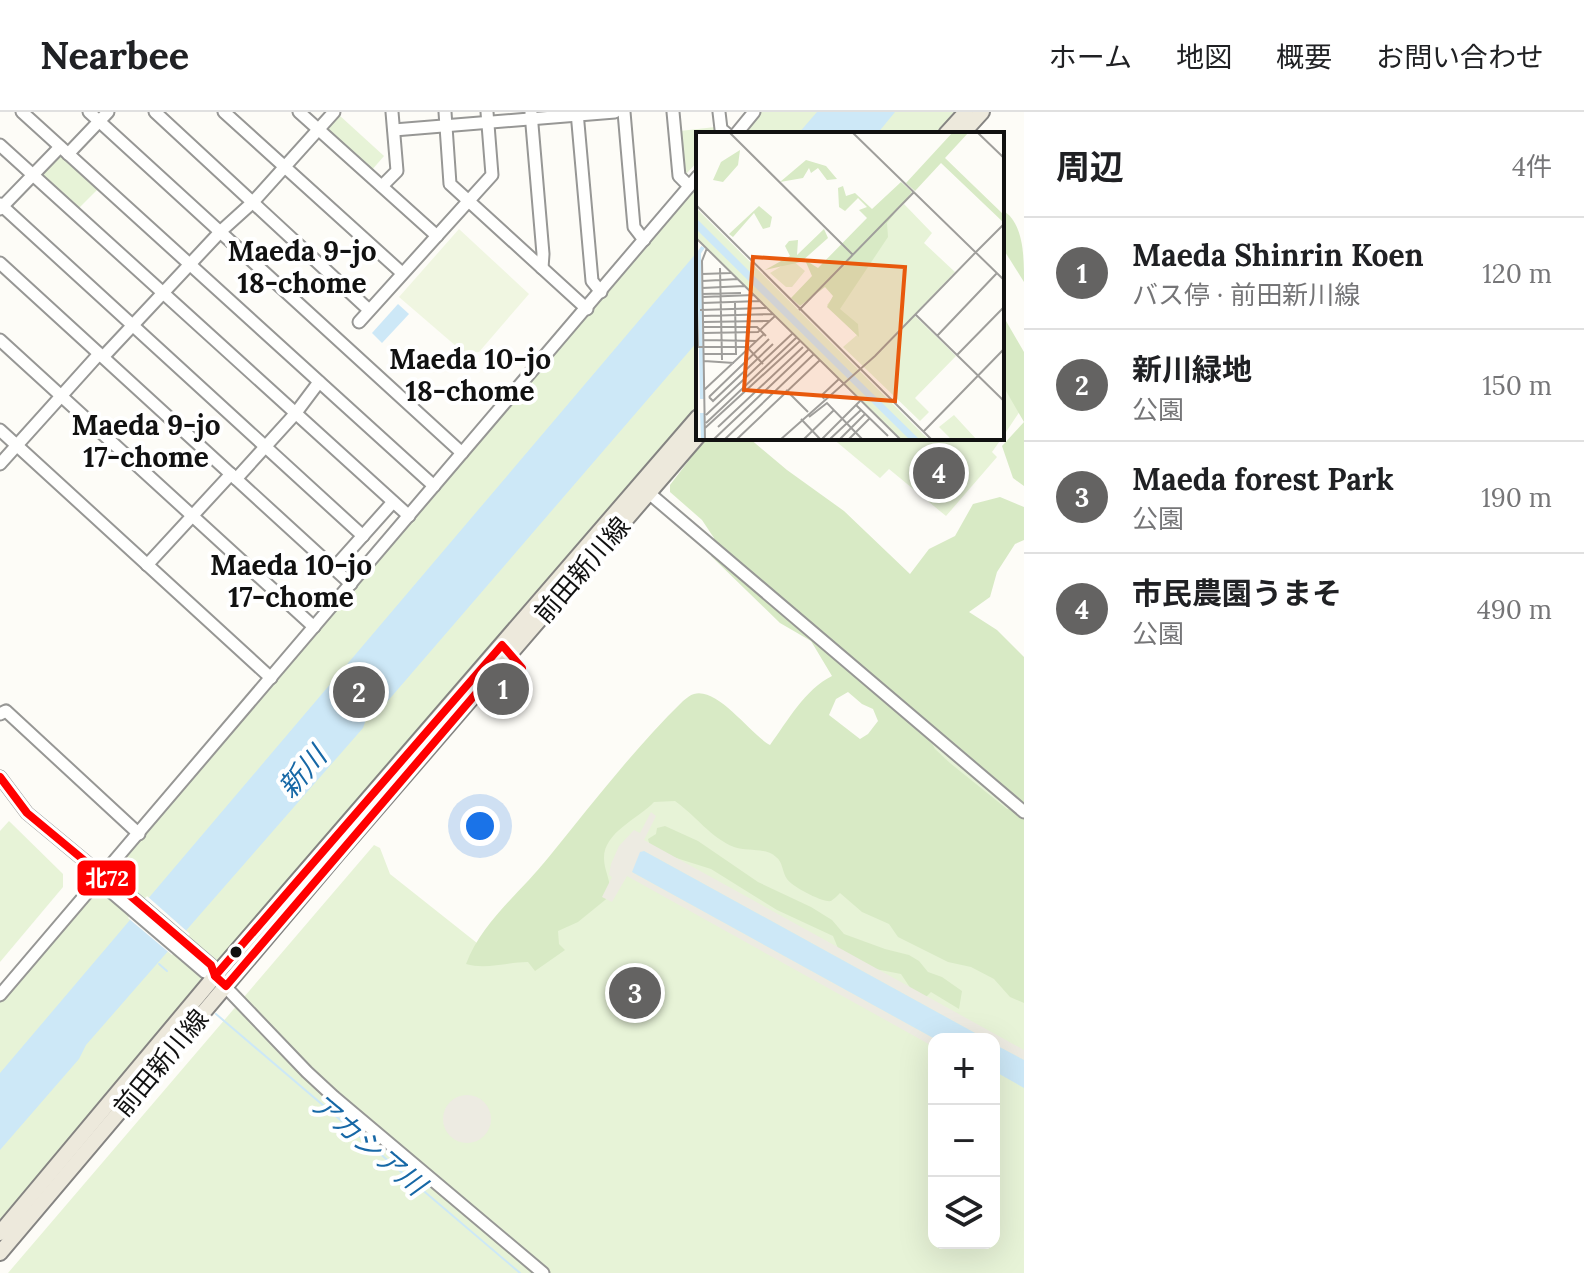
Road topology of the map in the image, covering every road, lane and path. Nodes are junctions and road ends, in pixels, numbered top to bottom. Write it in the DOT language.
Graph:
graph roads {
  1 [pos="22,112"];
  2 [pos="89,112"];
  3 [pos="155,112"];
  4 [pos="224,112"];
  5 [pos="299,112"];
  6 [pos="334,112"];
  7 [pos="392,112"];
  8 [pos="445,112"];
  9 [pos="615,112"];
  10 [pos="624,112"];
  11 [pos="673,112"];
  12 [pos="719,112"];
  13 [pos="754,112"];
  14 [pos="966,112"];
  15 [pos="982,112"];
  16 [pos="577,114"];
  17 [pos="532,116"];
  18 [pos="104,117"];
  19 [pos="487,117"];
  20 [pos="446,126"];
  21 [pos="319,129"];
  22 [pos="394,130"];
  23 [pos="725,132"];
  24 [pos="738,132"];
  25 [pos="948,132"];
  26 [pos="964,132"];
  27 [pos="0,145"];
  28 [pos="64,150"];
  29 [pos="285,167"];
  30 [pos="32,175"];
  31 [pos="696,178"];
  32 [pos="382,186"];
  33 [pos="689,186"];
  34 [pos="469,201"];
  35 [pos="253,202"];
  36 [pos="1,206"];
  37 [pos="221,231"];
  38 [pos="437,236"];
  39 [pos="644,240"];
  40 [pos="0,263"];
  41 [pos="190,264"];
  42 [pos="542,268"];
  43 [pos="402,273"];
  44 [pos="601,292"];
  45 [pos="163,294"];
  46 [pos="587,309"];
  47 [pos="369,310"];
  48 [pos="359,322"];
  49 [pos="133,326"];
  50 [pos="0,340"];
  51 [pos="101,356"];
  52 [pos="319,382"];
  53 [pos="61,396"];
  54 [pos="295,414"];
  55 [pos="696,420"];
  56 [pos="0,430"];
  57 [pos="696,438"];
  58 [pos="16,446"];
  59 [pos="265,447"];
  60 [pos="462,453"];
  61 [pos="0,464"];
  62 [pos="233,477"];
  63 [pos="434,486"];
  64 [pos="644,489"];
  65 [pos="393,502"];
  66 [pos="409,516"];
  67 [pos="194,517"];
  68 [pos="363,536"];
  69 [pos="147,565"];
  70 [pos="334,568"];
  71 [pos="351,584"];
  72 [pos="314,627"];
  73 [pos="271,678"];
  74 [pos="0,714"];
  75 [pos="0,777"];
  76 [pos="1024,812"];
  77 [pos="139,834"];
  78 [pos="103,876"];
  79 [pos="214,975"];
  80 [pos="0,995"];
  81 [pos="0,1233"];
  82 [pos="0,1253"];
  83 [pos="543,1273"];
  1 -- 28 [label="street"];
  2 -- 18 [label="street"];
  3 -- 35 [label="street"];
  4 -- 29 [label="street"];
  5 -- 21 [label="street"];
  6 -- 21 [label="street"];
  7 -- 22 [label="street"];
  8 -- 20 [label="street"];
  9 -- 16 [label="street"];
  10 -- 39 [label="street"];
  11 -- 33 [label="street"];
  12 -- 23 [label="street"];
  13 -- 24 [label="street"];
  14 -- 25 [label="main road"];
  15 -- 26 [label="main road"];
  16 -- 17 [label="street"];
  16 -- 44 [label="street"];
  17 -- 19 [label="street"];
  17 -- 42 [label="street"];
  18 -- 28 [label="street"];
  18 -- 37 [label="street"];
  19 -- 20 [label="street"];
  19 -- 34 [label="street"];
  20 -- 22 [label="street"];
  20 -- 34 [label="street"];
  21 -- 29 [label="street"];
  21 -- 32 [label="street"];
  22 -- 32 [label="street"];
  27 -- 30 [label="street"];
  28 -- 30 [label="street"];
  28 -- 41 [label="street"];
  29 -- 35 [label="street"];
  29 -- 43 [label="street"];
  30 -- 36 [label="street"];
  30 -- 45 [label="street"];
  31 -- 33 [label="street"];
  32 -- 38 [label="street"];
  33 -- 39 [label="street"];
  34 -- 38 [label="street"];
  34 -- 42 [label="street"];
  35 -- 37 [label="street"];
  35 -- 47 [label="street"];
  36 -- 49 [label="street"];
  37 -- 41 [label="street"];
  37 -- 60 [label="street"];
  38 -- 43 [label="street"];
  39 -- 44 [label="street"];
  40 -- 51 [label="street"];
  41 -- 45 [label="street"];
  41 -- 52 [label="street"];
  42 -- 46 [label="street"];
  43 -- 47 [label="street"];
  44 -- 46 [label="street"];
  45 -- 49 [label="street"];
  45 -- 54 [label="street"];
  46 -- 60 [label="street"];
  47 -- 48 [label="street"];
  49 -- 51 [label="street"];
  49 -- 59 [label="street"];
  50 -- 53 [label="street"];
  51 -- 53 [label="street"];
  51 -- 62 [label="street"];
  52 -- 54 [label="street"];
  52 -- 63 [label="street"];
  53 -- 58 [label="street"];
  53 -- 67 [label="street"];
  54 -- 59 [label="street"];
  54 -- 65 [label="street"];
  55 -- 64 [label="main road, 前田新川線"];
  56 -- 58 [label="street"];
  57 -- 64 [label="main road, 前田新川線"];
  58 -- 61 [label="street"];
  58 -- 69 [label="street"];
  59 -- 62 [label="street"];
  59 -- 68 [label="street"];
  60 -- 63 [label="street"];
  62 -- 67 [label="street"];
  62 -- 70 [label="street"];
  63 -- 66 [label="street"];
  64 -- 76 [label="street"];
  64 -- 79 [label="main road, 前田新川線"];
  65 -- 66 [label="street"];
  65 -- 68 [label="street"];
  66 -- 71 [label="street"];
  67 -- 69 [label="street"];
  67 -- 72 [label="street"];
  68 -- 70 [label="street"];
  69 -- 73 [label="street"];
  70 -- 71 [label="street"];
  71 -- 72 [label="street"];
  72 -- 73 [label="street"];
  73 -- 77 [label="street"];
  74 -- 77 [label="street"];
  75 -- 78 [label="street"];
  77 -- 78 [label="street"];
  78 -- 79 [label="street"];
  78 -- 80 [label="street"];
  79 -- 81 [label="main road, 前田新川線"];
  79 -- 82 [label="main road, 前田新川線"];
  79 -- 83 [label="street"];
}
